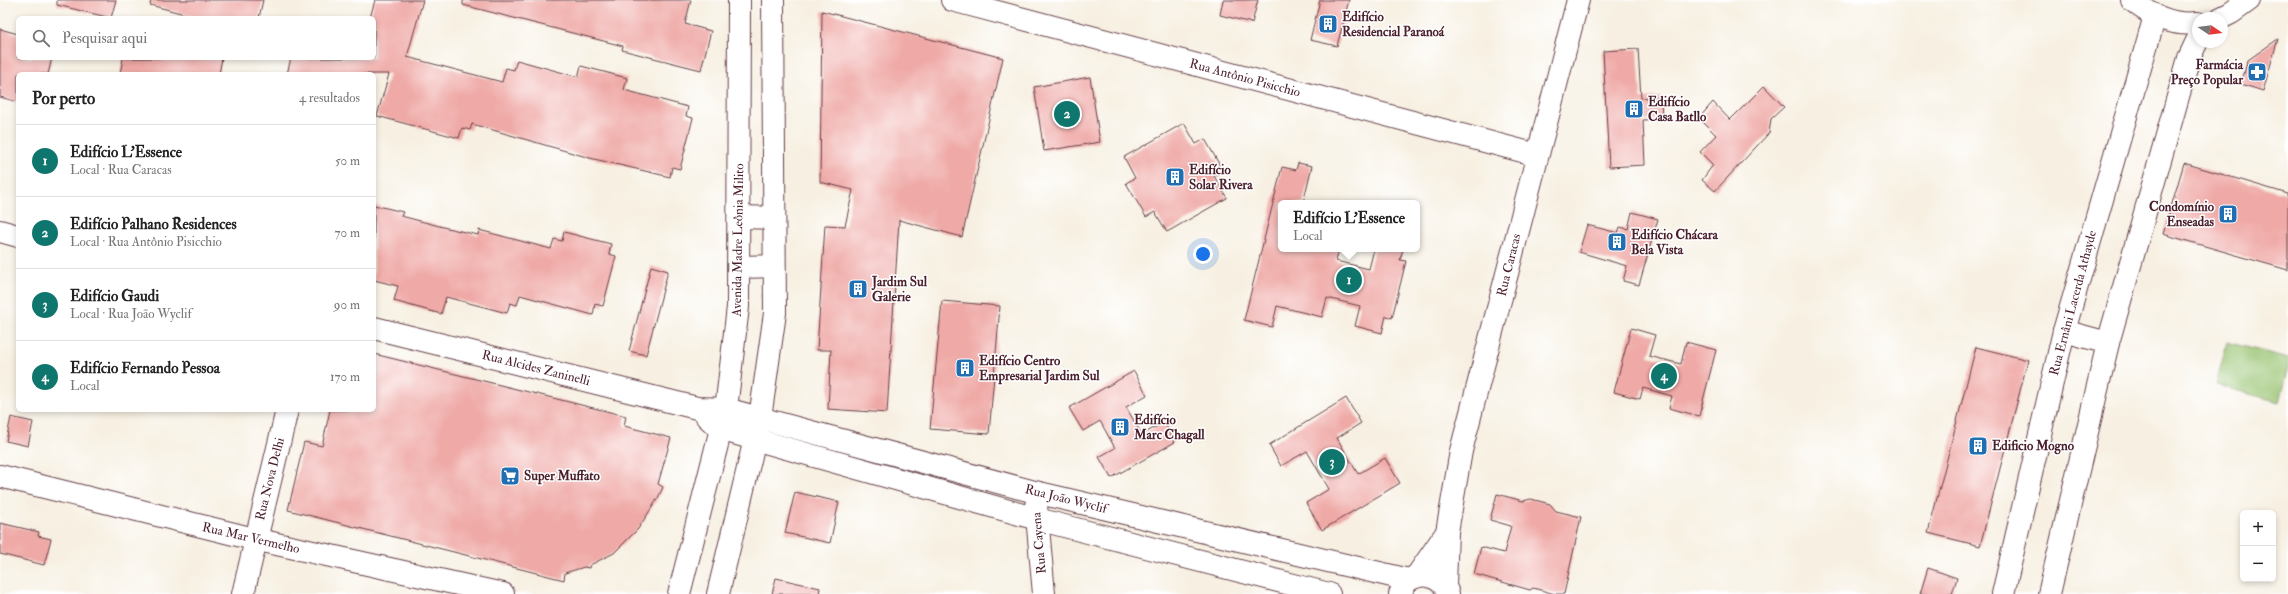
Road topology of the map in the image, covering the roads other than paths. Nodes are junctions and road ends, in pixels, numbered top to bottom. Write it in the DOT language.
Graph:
graph roads {
  1 [pos="739,0"];
  2 [pos="773,0"];
  3 [pos="952,0"];
  4 [pos="1578,0"];
  5 [pos="2132,0"];
  6 [pos="2249,0"];
  7 [pos="2228,15"];
  8 [pos="2154,16"];
  9 [pos="2192,23"];
  10 [pos="2194,48"];
  11 [pos="1537,155"];
  12 [pos="739,217"];
  13 [pos="774,218"];
  14 [pos="0,231"];
  15 [pos="16,235"];
  16 [pos="774,266"];
  17 [pos="739,267"];
  18 [pos="376,328"];
  19 [pos="2064,331"];
  20 [pos="2108,343"];
  21 [pos="287,412"];
  22 [pos="760,418"];
  23 [pos="723,419"];
  24 [pos="754,439"];
  25 [pos="0,476"];
  26 [pos="1036,492"];
  27 [pos="1037,519"];
  28 [pos="1447,532"];
  29 [pos="254,539"];
  30 [pos="1408,584"];
  31 [pos="1449,592"];
  32 [pos="243,594"];
  33 [pos="503,594"];
  34 [pos="679,594"];
  35 [pos="718,594"];
  36 [pos="1044,594"];
  37 [pos="1329,594"];
  38 [pos="2003,594"];
  39 [pos="2049,594"];
  1 -- 12 [label="street, Avenida Madre Leônia Milito"];
  2 -- 13 [label="street"];
  3 -- 11 [label="street, Rua Antônio Pisicchio"];
  4 -- 11 [label="street, Rua Caracas"];
  5 -- 8 [label="street"];
  6 -- 7 [label="street"];
  8 -- 9 [label="street"];
  8 -- 19 [label="street, Rua Ernâni Lacerda Athayde"];
  10 -- 20 [label="street"];
  11 -- 28 [label="street, Rua Caracas"];
  12 -- 13 [label="street"];
  12 -- 17 [label="street, Avenida Madre Leônia Milito"];
  13 -- 16 [label="street"];
  14 -- 15 [label="street"];
  16 -- 17 [label="street"];
  16 -- 22 [label="street"];
  17 -- 23 [label="street, Avenida Madre Leônia Milito"];
  18 -- 23 [label="street, Rua Alcides Zaninelli"];
  19 -- 20 [label="street"];
  19 -- 38 [label="street, Rua Ernâni Lacerda Athayde"];
  20 -- 39 [label="street"];
  21 -- 29 [label="street, Rua Nova Delhi"];
  22 -- 23 [label="street, Rua João Wyclif"];
  22 -- 24 [label="street"];
  22 -- 26 [label="street, Rua João Wyclif"];
  23 -- 24 [label="street, Rua João Wyclif"];
  23 -- 34 [label="street, Avenida Madre Leônia Milito"];
  24 -- 27 [label="street, Rua João Wyclif"];
  24 -- 35 [label="street"];
  25 -- 29 [label="street, Rua Mar Vermelho"];
  26 -- 27 [label="street, Rua Cayena"];
  26 -- 30 [label="street, Rua João Wyclif"];
  27 -- 36 [label="street, Rua Cayena"];
  27 -- 37 [label="street, Rua João Wyclif"];
  28 -- 30 [label="street, Rua Caracas"];
  28 -- 31 [label="street, Rua Caracas"];
  29 -- 32 [label="street, Rua Nova Delhi"];
  29 -- 33 [label="street, Rua Mar Vermelho"];
  30 -- 31 [label="street, Rua João Wyclif"];
}
